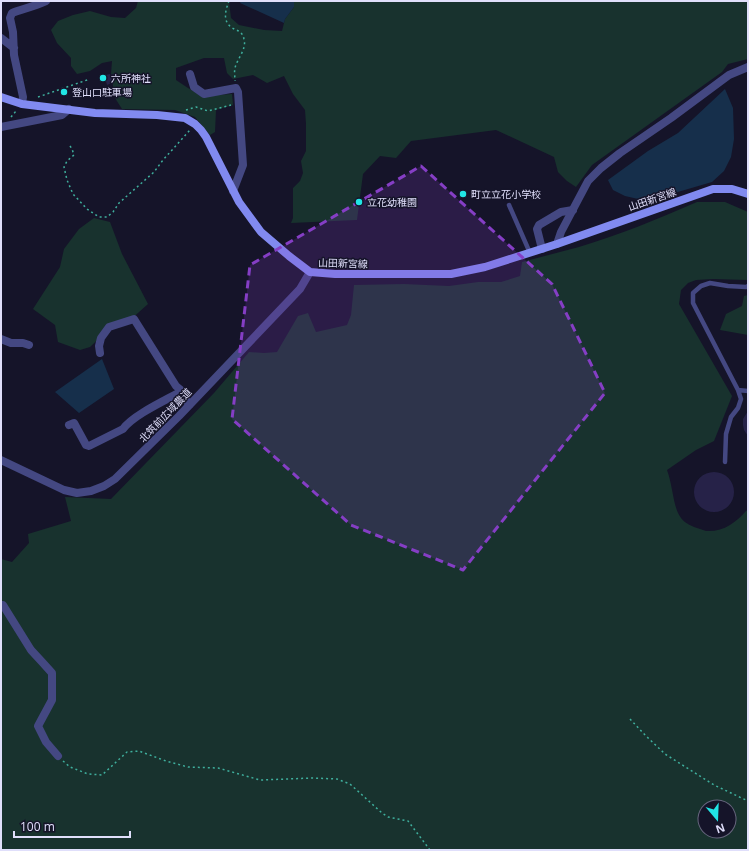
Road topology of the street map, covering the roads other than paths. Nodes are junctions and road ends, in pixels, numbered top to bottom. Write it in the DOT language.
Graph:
graph roads {
  1 [pos="46,1"];
  2 [pos="1,38"];
  3 [pos="14,48"];
  4 [pos="748,66"];
  5 [pos="190,74"];
  6 [pos="1,97"];
  7 [pos="22,104"];
  8 [pos="68,109"];
  9 [pos="2,127"];
  10 [pos="233,191"];
  11 [pos="748,194"];
  12 [pos="509,205"];
  13 [pos="573,210"];
  14 [pos="557,244"];
  15 [pos="542,249"];
  16 [pos="530,253"];
  17 [pos="310,272"];
  18 [pos="748,286"];
  19 [pos="1,339"];
  20 [pos="29,345"];
  21 [pos="100,353"];
  22 [pos="738,390"];
  23 [pos="182,391"];
  24 [pos="748,391"];
  25 [pos="189,405"];
  26 [pos="68,425"];
  27 [pos="1,460"];
  28 [pos="725,462"];
  29 [pos="1,604"];
  30 [pos="58,756"];
  1 -- 3 [label="street"];
  2 -- 3 [label="street"];
  3 -- 7 [label="street"];
  4 -- 13 [label="street"];
  5 -- 10 [label="street"];
  6 -- 7 [label="main road, 山田新宮線"];
  7 -- 8 [label="main road, 山田新宮線"];
  8 -- 9 [label="street"];
  8 -- 10 [label="main road, 山田新宮線"];
  10 -- 17 [label="main road, 山田新宮線"];
  11 -- 14 [label="main road, 山田新宮線"];
  12 -- 16 [label="lane"];
  13 -- 14 [label="street"];
  13 -- 15 [label="street"];
  14 -- 15 [label="main road, 山田新宮線"];
  15 -- 16 [label="main road, 山田新宮線"];
  16 -- 17 [label="main road, 山田新宮線"];
  17 -- 25 [label="street, 北筑前広域農道"];
  18 -- 22 [label="lane"];
  19 -- 20 [label="street"];
  21 -- 23 [label="street"];
  22 -- 24 [label="lane"];
  22 -- 28 [label="lane"];
  23 -- 25 [label="street"];
  23 -- 26 [label="street"];
  25 -- 27 [label="street, 北筑前広域農道"];
  29 -- 30 [label="street"];
}
